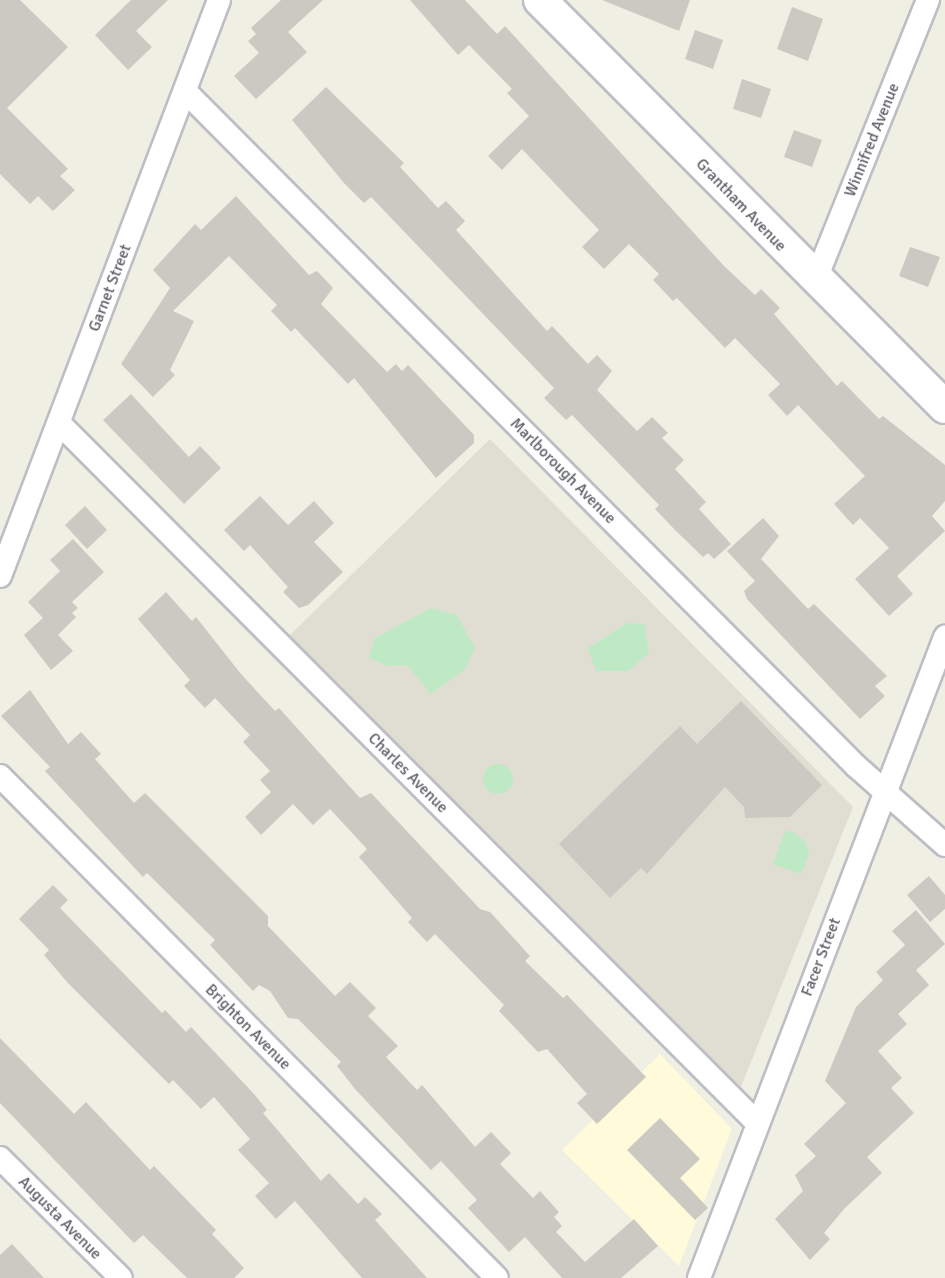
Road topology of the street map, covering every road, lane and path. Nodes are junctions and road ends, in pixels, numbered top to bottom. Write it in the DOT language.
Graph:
graph roads {
  1 [pos="219,0"];
  2 [pos="540,0"];
  3 [pos="928,0"];
  4 [pos="185,91"];
  5 [pos="815,281"];
  6 [pos="945,407"];
  7 [pos="59,423"];
  8 [pos="0,576"];
  9 [pos="945,638"];
  10 [pos="0,776"];
  11 [pos="886,789"];
  12 [pos="945,845"];
  13 [pos="757,1123"];
  14 [pos="0,1158"];
  15 [pos="121,1278"];
  16 [pos="497,1278"];
  17 [pos="699,1278"];
  1 -- 4 [label="street, Garnet Street"];
  2 -- 5 [label="street, Grantham Avenue"];
  3 -- 5 [label="street, Winnifred Avenue"];
  4 -- 7 [label="street, Garnet Street"];
  4 -- 11 [label="street, Marlborough Avenue"];
  5 -- 6 [label="street, Grantham Avenue"];
  7 -- 8 [label="street, Garnet Street"];
  7 -- 13 [label="street, Charles Avenue"];
  9 -- 11 [label="street, Facer Street"];
  10 -- 16 [label="street, Brighton Avenue"];
  11 -- 12 [label="street, Marlborough Avenue"];
  11 -- 13 [label="street, Facer Street"];
  13 -- 17 [label="street, Facer Street"];
  14 -- 15 [label="street, Augusta Avenue"];
}
